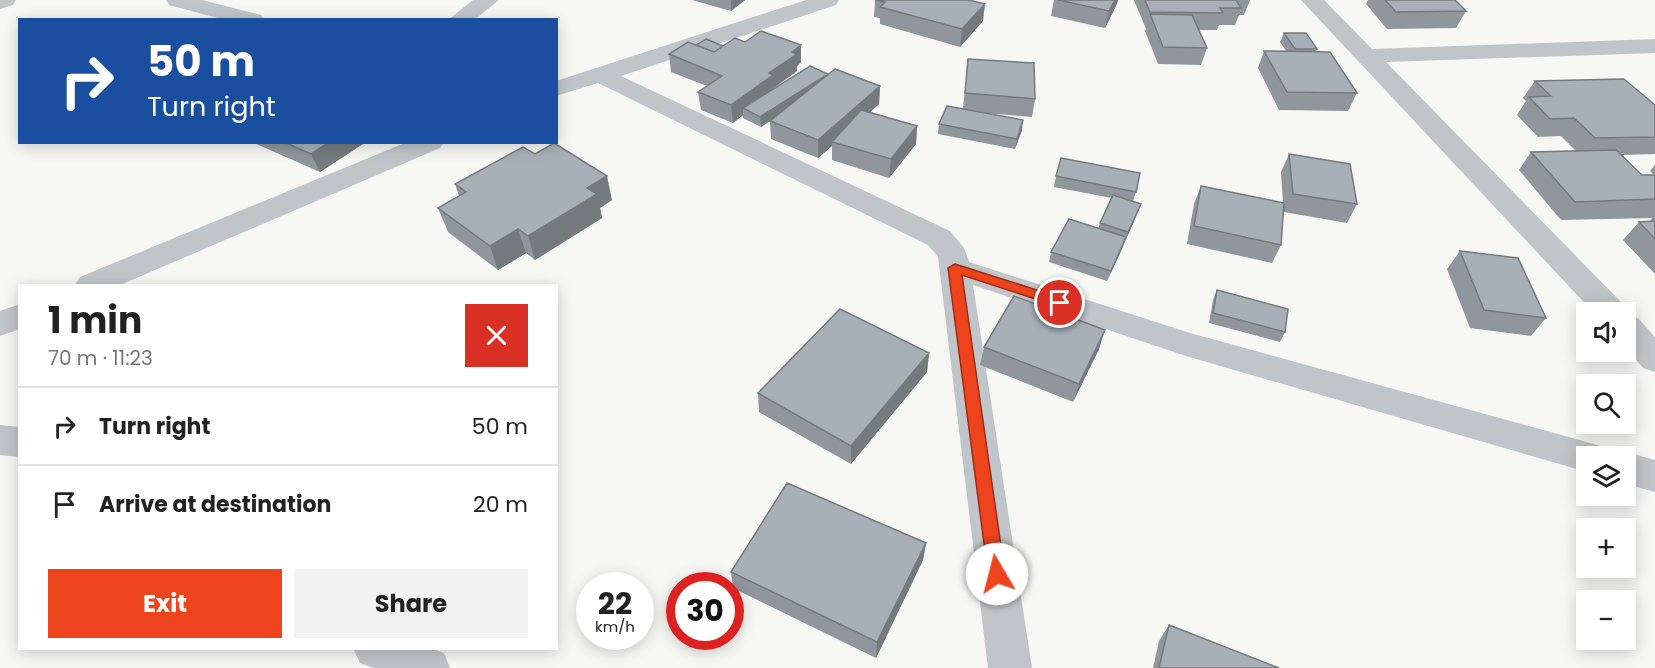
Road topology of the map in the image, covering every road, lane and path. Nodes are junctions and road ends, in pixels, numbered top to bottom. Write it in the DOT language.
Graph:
graph roads {
  1 [pos="5,0"];
  2 [pos="177,0"];
  3 [pos="488,0"];
  4 [pos="828,0"];
  5 [pos="1312,0"];
  6 [pos="0,2"];
  7 [pos="245,18"];
  8 [pos="462,18"];
  9 [pos="1655,46"];
  10 [pos="1365,56"];
  11 [pos="598,74"];
  12 [pos="558,87"];
  13 [pos="426,144"];
  14 [pos="955,268"];
  15 [pos="93,284"];
  16 [pos="1602,302"];
  17 [pos="18,316"];
  18 [pos="0,324"];
  19 [pos="0,440"];
  20 [pos="18,442"];
  21 [pos="1576,454"];
  22 [pos="1636,471"];
  23 [pos="1655,476"];
  24 [pos="380,650"];
  25 [pos="428,668"];
  26 [pos="1010,668"];
  1 -- 6 [label="street"];
  2 -- 7 [label="street"];
  3 -- 8 [label="street"];
  4 -- 11 [label="street"];
  5 -- 10 [label="street"];
  9 -- 10 [label="street"];
  10 -- 16 [label="street"];
  11 -- 12 [label="street"];
  11 -- 14 [label="street"];
  13 -- 15 [label="street"];
  14 -- 21 [label="street"];
  14 -- 26 [label="street"];
  17 -- 18 [label="street"];
  19 -- 20 [label="street"];
  22 -- 23 [label="street"];
  24 -- 25 [label="street"];
}
